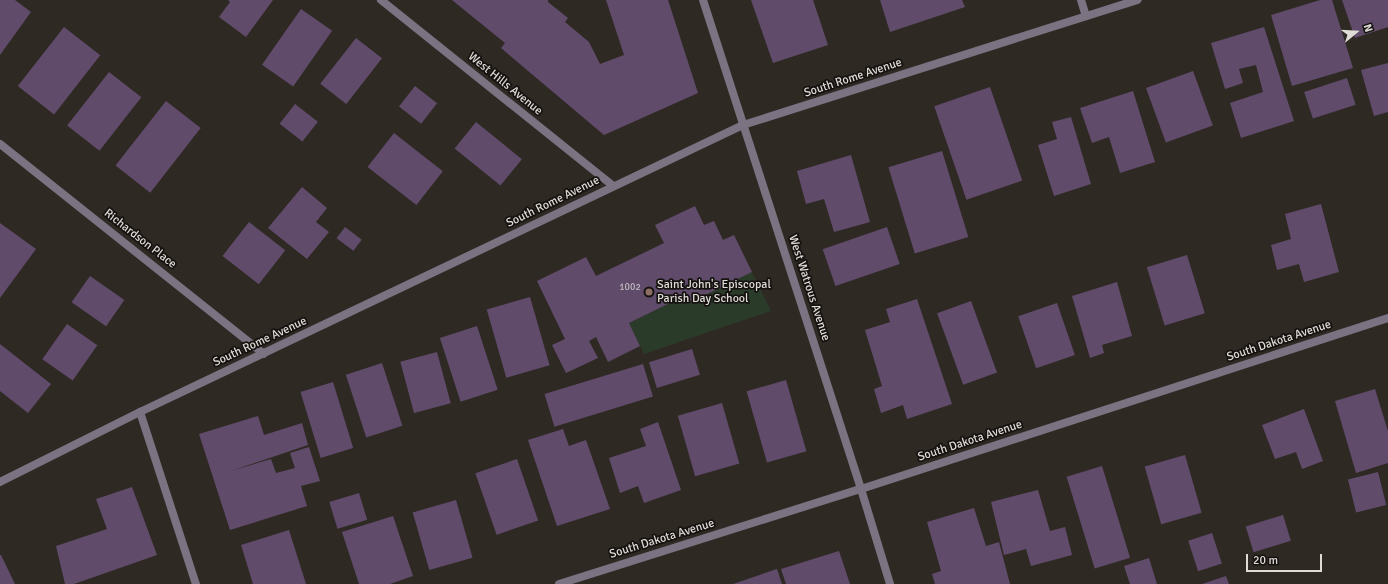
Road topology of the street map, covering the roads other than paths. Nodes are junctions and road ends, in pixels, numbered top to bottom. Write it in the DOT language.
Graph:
graph roads {
  1 [pos="382,0"];
  2 [pos="703,0"];
  3 [pos="1081,0"];
  4 [pos="1138,0"];
  5 [pos="1086,16"];
  6 [pos="743,125"];
  7 [pos="0,144"];
  8 [pos="613,186"];
  9 [pos="1388,318"];
  10 [pos="264,354"];
  11 [pos="140,412"];
  12 [pos="0,482"];
  13 [pos="862,489"];
  14 [pos="196,584"];
  15 [pos="559,584"];
  16 [pos="890,584"];
  1 -- 8 [label="street, West Hills Avenue"];
  2 -- 6 [label="street, West Watrous Avenue"];
  3 -- 5 [label="street"];
  4 -- 5 [label="street, South Rome Avenue"];
  5 -- 6 [label="street, South Rome Avenue"];
  6 -- 8 [label="street, South Rome Avenue"];
  6 -- 13 [label="street, West Watrous Avenue"];
  7 -- 10 [label="street, Richardson Place"];
  8 -- 10 [label="street, South Rome Avenue"];
  9 -- 13 [label="street, South Dakota Avenue"];
  10 -- 11 [label="street, South Rome Avenue"];
  11 -- 12 [label="street, South Rome Avenue"];
  11 -- 14 [label="street"];
  13 -- 15 [label="street, South Dakota Avenue"];
  13 -- 16 [label="street, West Watrous Avenue"];
}
